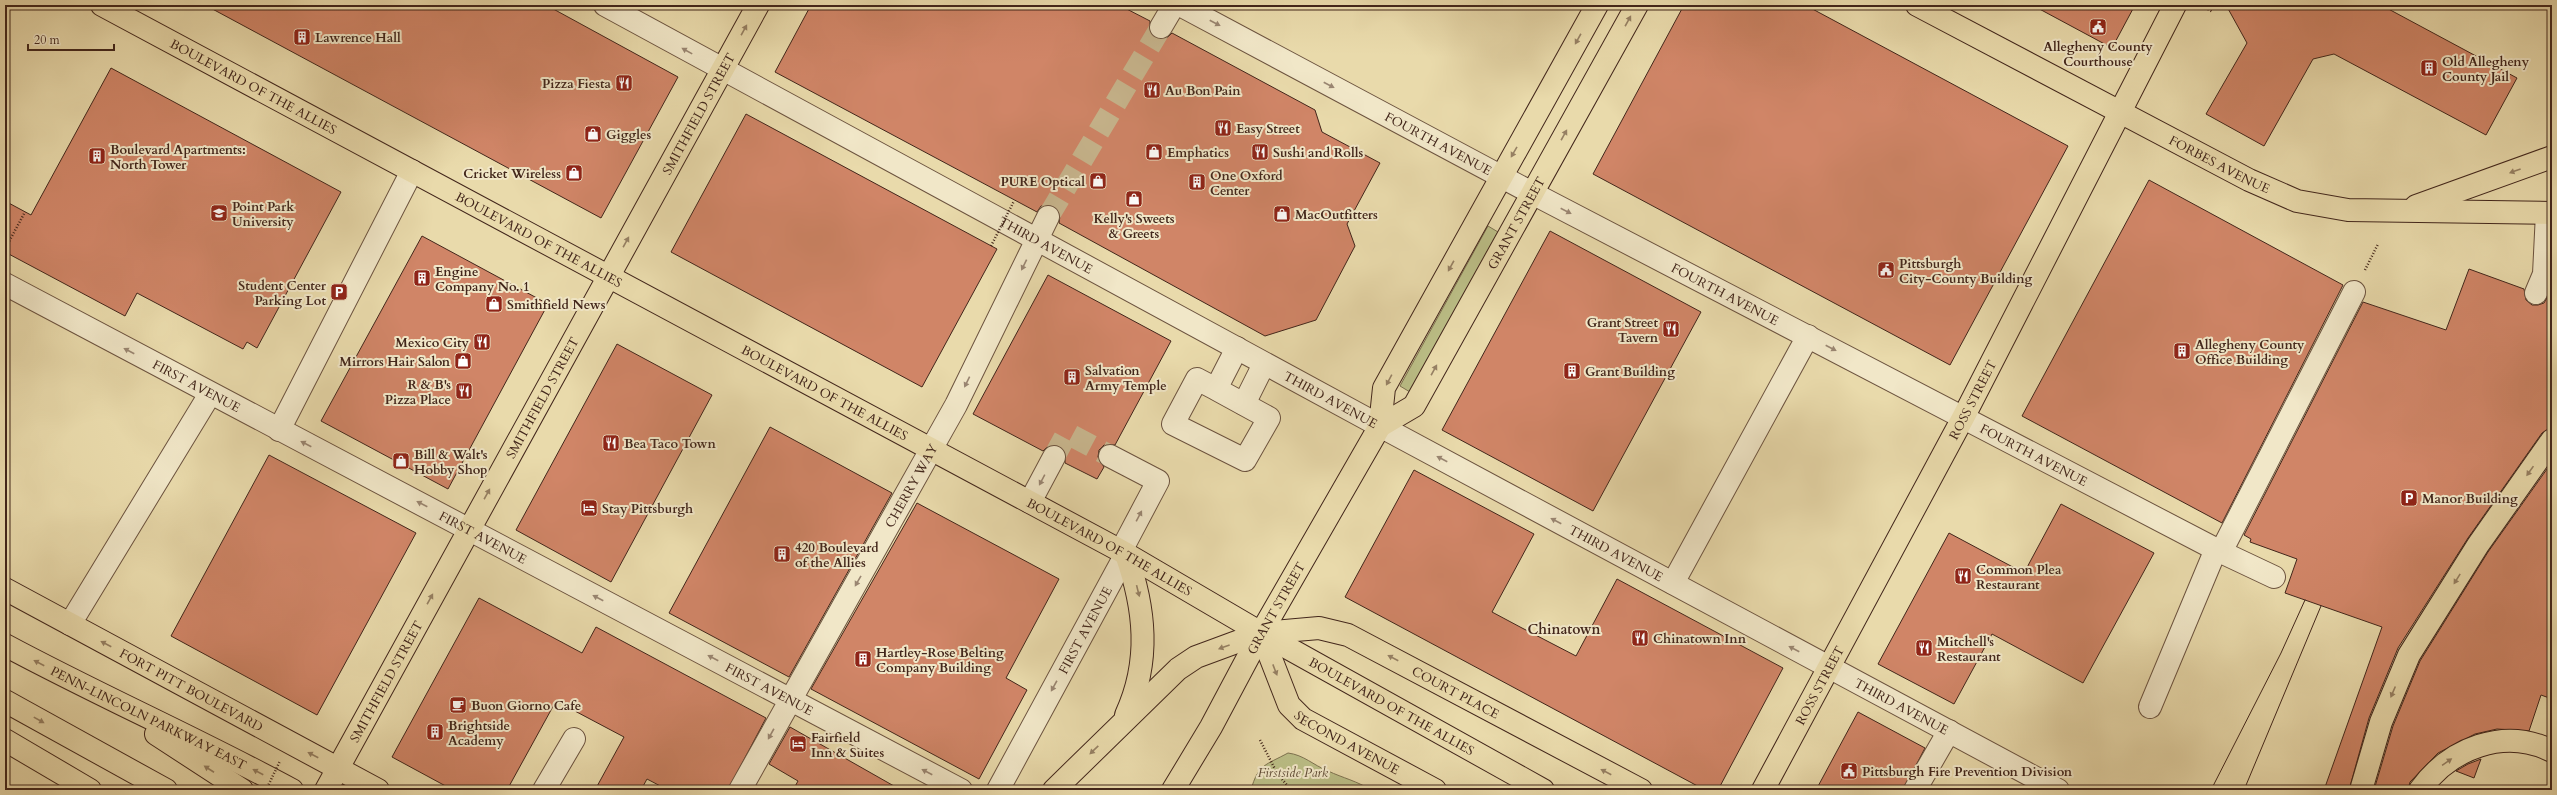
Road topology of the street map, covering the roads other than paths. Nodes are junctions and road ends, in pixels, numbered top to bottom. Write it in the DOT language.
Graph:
graph roads {
  1 [pos="102,5"];
  2 [pos="605,5"];
  3 [pos="758,5"];
  4 [pos="1174,5"];
  5 [pos="1180,5"];
  6 [pos="1597,5"];
  7 [pos="1637,5"];
  8 [pos="1917,5"];
  9 [pos="2174,5"];
  10 [pos="1161,28"];
  11 [pos="722,70"];
  12 [pos="2120,112"];
  13 [pos="2552,157"];
  14 [pos="412,171"];
  15 [pos="1500,176"];
  16 [pos="1532,193"];
  17 [pos="2402,211"];
  18 [pos="2549,213"];
  19 [pos="1048,218"];
  20 [pos="1036,239"];
  21 [pos="2548,263"];
  22 [pos="607,276"];
  23 [pos="5,284"];
  24 [pos="2354,292"];
  25 [pos="2536,293"];
  26 [pos="1808,336"];
  27 [pos="1237,348"];
  28 [pos="1264,364"];
  29 [pos="1216,389"];
  30 [pos="210,394"];
  31 [pos="1244,404"];
  32 [pos="1964,416"];
  33 [pos="1380,426"];
  34 [pos="279,430"];
  35 [pos="2552,440"];
  36 [pos="932,450"];
  37 [pos="1110,456"];
  38 [pos="1054,457"];
  39 [pos="1030,502"];
  40 [pos="469,529"];
  41 [pos="2219,550"];
  42 [pos="1123,552"];
  43 [pos="2274,577"];
  44 [pos="1673,583"];
  45 [pos="5,589"];
  46 [pos="70,624"];
  47 [pos="1261,633"];
  48 [pos="5,645"];
  49 [pos="1829,667"];
  50 [pos="86,688"];
  51 [pos="790,700"];
  52 [pos="5,701"];
  53 [pos="2150,706"];
  54 [pos="1122,723"];
  55 [pos="1949,732"];
  56 [pos="574,739"];
  57 [pos="5,740"];
  58 [pos="5,750"];
  59 [pos="2552,751"];
  60 [pos="331,781"];
  61 [pos="86,787"];
  62 [pos="166,790"];
  63 [pos="242,790"];
  64 [pos="292,790"];
  65 [pos="378,790"];
  66 [pos="544,790"];
  67 [pos="740,790"];
  68 [pos="961,790"];
  69 [pos="998,790"];
  70 [pos="1054,790"];
  71 [pos="1173,790"];
  72 [pos="1435,790"];
  73 [pos="1543,790"];
  74 [pos="1641,790"];
  75 [pos="1763,790"];
  76 [pos="1915,790"];
  77 [pos="2058,790"];
  78 [pos="2361,790"];
  79 [pos="2420,790"];
  1 -- 14 [label="main road, BOULEVARD OF THE ALLIES"];
  11 -- 2 [label="street, THIRD AVENUE, one-way"];
  11 -- 3 [label="main road, SMITHFIELD STREET, one-way"];
  4 -- 10 [label="street"];
  5 -- 15 [label="street, FOURTH AVENUE, one-way"];
  6 -- 15 [label="main road, GRANT STREET, one-way"];
  16 -- 7 [label="main road, GRANT STREET, one-way"];
  8 -- 12 [label="main road, FORBES AVENUE"];
  9 -- 12 [label="main road, ROSS STREET"];
  11 -- 20 [label="street, THIRD AVENUE"];
  22 -- 11 [label="main road, SMITHFIELD STREET, one-way"];
  12 -- 17 [label="main road, FORBES AVENUE"];
  12 -- 32 [label="main road, ROSS STREET"];
  13 -- 17 [label="main road, one-way"];
  14 -- 22 [label="main road, BOULEVARD OF THE ALLIES"];
  14 -- 34 [label="street"];
  15 -- 16 [label="street, FOURTH AVENUE"];
  15 -- 33 [label="main road, GRANT STREET, one-way"];
  16 -- 26 [label="street, FOURTH AVENUE, one-way"];
  33 -- 16 [label="main road, GRANT STREET, one-way"];
  17 -- 18 [label="main road, FORBES AVENUE"];
  18 -- 21 [label="street"];
  19 -- 20 [label="street, CHERRY WAY"];
  20 -- 27 [label="street, THIRD AVENUE"];
  20 -- 36 [label="street, CHERRY WAY, one-way"];
  21 -- 25 [label="street"];
  22 -- 36 [label="main road, BOULEVARD OF THE ALLIES"];
  40 -- 22 [label="main road, SMITHFIELD STREET, one-way"];
  30 -- 23 [label="street, FIRST AVENUE, one-way"];
  24 -- 41 [label="street"];
  26 -- 32 [label="street, FOURTH AVENUE, one-way"];
  26 -- 44 [label="street"];
  27 -- 28 [label="street, THIRD AVENUE"];
  27 -- 29 [label="street"];
  28 -- 31 [label="street"];
  28 -- 33 [label="street, THIRD AVENUE"];
  29 -- 31 [label="street"];
  29 -- 31 [label="street"];
  30 -- 34 [label="street, FIRST AVENUE"];
  30 -- 46 [label="street"];
  32 -- 41 [label="street, FOURTH AVENUE"];
  32 -- 49 [label="main road, ROSS STREET"];
  44 -- 33 [label="street, THIRD AVENUE, one-way"];
  33 -- 47 [label="main road, GRANT STREET"];
  40 -- 34 [label="street, FIRST AVENUE, one-way"];
  35 -- 78 [label="main road, one-way"];
  36 -- 39 [label="main road, BOULEVARD OF THE ALLIES"];
  36 -- 51 [label="street, CHERRY WAY, one-way"];
  42 -- 37 [label="street, FIRST AVENUE, one-way"];
  38 -- 39 [label="street, one-way"];
  39 -- 42 [label="main road, BOULEVARD OF THE ALLIES"];
  51 -- 40 [label="street, FIRST AVENUE, one-way"];
  60 -- 40 [label="main road, SMITHFIELD STREET, one-way"];
  41 -- 43 [label="street, FOURTH AVENUE"];
  41 -- 53 [label="street"];
  42 -- 47 [label="main road, BOULEVARD OF THE ALLIES"];
  42 -- 54 [label="main road, one-way"];
  42 -- 69 [label="street, FIRST AVENUE, one-way"];
  49 -- 44 [label="street, THIRD AVENUE, one-way"];
  45 -- 46 [label="main road, FORT PITT BOULEVARD"];
  60 -- 46 [label="main road, FORT PITT BOULEVARD, one-way"];
  47 -- 54 [label="main road, COURT PLACE, one-way"];
  47 -- 71 [label="main road, GRANT STREET"];
  47 -- 72 [label="main road, SECOND AVENUE, one-way"];
  47 -- 73 [label="main road, BOULEVARD OF THE ALLIES"];
  74 -- 47 [label="main road, COURT PLACE, one-way"];
  50 -- 48 [label="main road, PENN-LINCOLN PARKWAY EAST, one-way"];
  49 -- 55 [label="street, THIRD AVENUE"];
  49 -- 75 [label="main road, ROSS STREET"];
  63 -- 50 [label="main road, one-way"];
  64 -- 50 [label="main road, PENN-LINCOLN PARKWAY EAST, one-way"];
  51 -- 67 [label="street, CHERRY WAY, one-way"];
  68 -- 51 [label="street, FIRST AVENUE, one-way"];
  52 -- 62 [label="main road, one-way"];
  54 -- 70 [label="main road, COURT PLACE, one-way"];
  55 -- 76 [label="street"];
  55 -- 77 [label="street, THIRD AVENUE"];
  56 -- 66 [label="street"];
  57 -- 61 [label="main road"];
  58 -- 61 [label="main road"];
  79 -- 59 [label="main road, one-way"];
  60 -- 65 [label="main road, FORT PITT BOULEVARD"];
}
